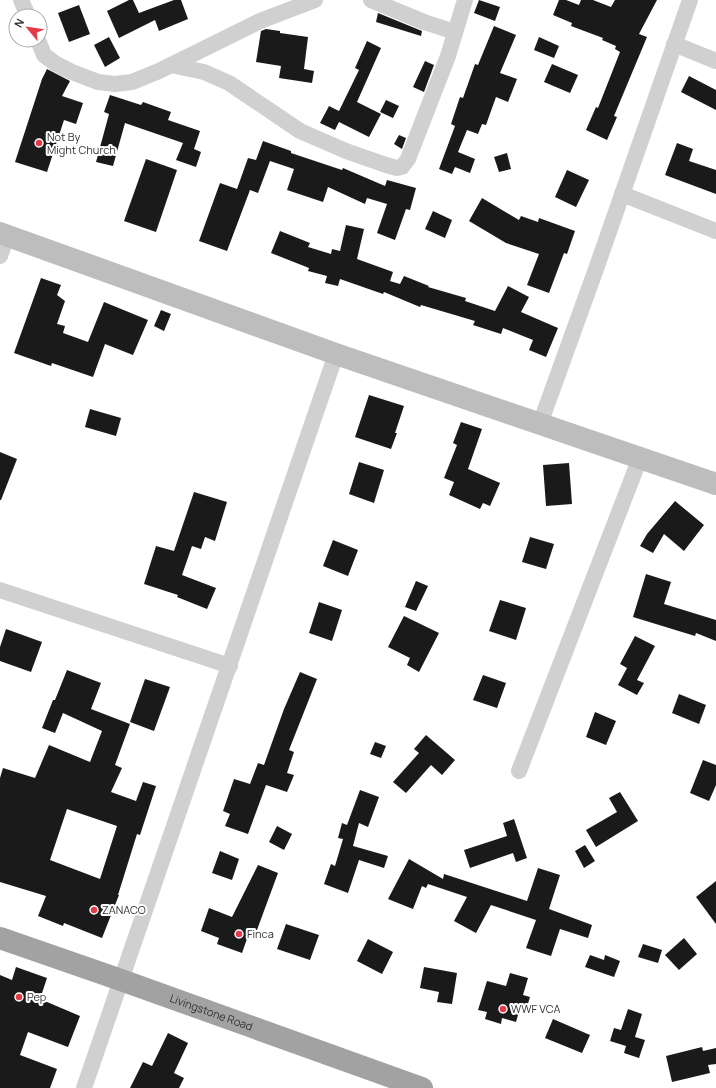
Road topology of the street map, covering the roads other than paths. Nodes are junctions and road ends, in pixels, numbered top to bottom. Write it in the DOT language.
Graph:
graph roads {
  1 [pos="315,0"];
  2 [pos="371,0"];
  3 [pos="465,0"];
  4 [pos="690,0"];
  5 [pos="455,32"];
  6 [pos="674,44"];
  7 [pos="41,48"];
  8 [pos="716,61"];
  9 [pos="172,65"];
  10 [pos="622,194"];
  11 [pos="716,231"];
  12 [pos="4,235"];
  13 [pos="0,256"];
  14 [pos="336,354"];
  15 [pos="540,424"];
  16 [pos="640,458"];
  17 [pos="716,484"];
  18 [pos="0,590"];
  19 [pos="230,666"];
  20 [pos="519,771"];
  21 [pos="0,938"];
  22 [pos="121,980"];
  23 [pos="381,1082"];
  24 [pos="84,1088"];
  25 [pos="422,1088"];
  1 -- 9 [label="street"];
  2 -- 5 [label="street"];
  3 -- 5 [label="street"];
  4 -- 6 [label="street"];
  5 -- 9 [label="street"];
  6 -- 8 [label="street"];
  6 -- 10 [label="street"];
  7 -- 9 [label="street"];
  10 -- 11 [label="street"];
  10 -- 15 [label="street"];
  12 -- 13 [label="street"];
  12 -- 14 [label="main road"];
  14 -- 15 [label="main road"];
  14 -- 19 [label="street"];
  15 -- 16 [label="main road"];
  16 -- 17 [label="main road"];
  16 -- 20 [label="street"];
  18 -- 19 [label="street"];
  19 -- 22 [label="street"];
  21 -- 22 [label="highway, Livingstone Road"];
  22 -- 23 [label="highway, Livingstone Road"];
  22 -- 24 [label="street"];
  23 -- 25 [label="highway, Livingstone Road"];
}
